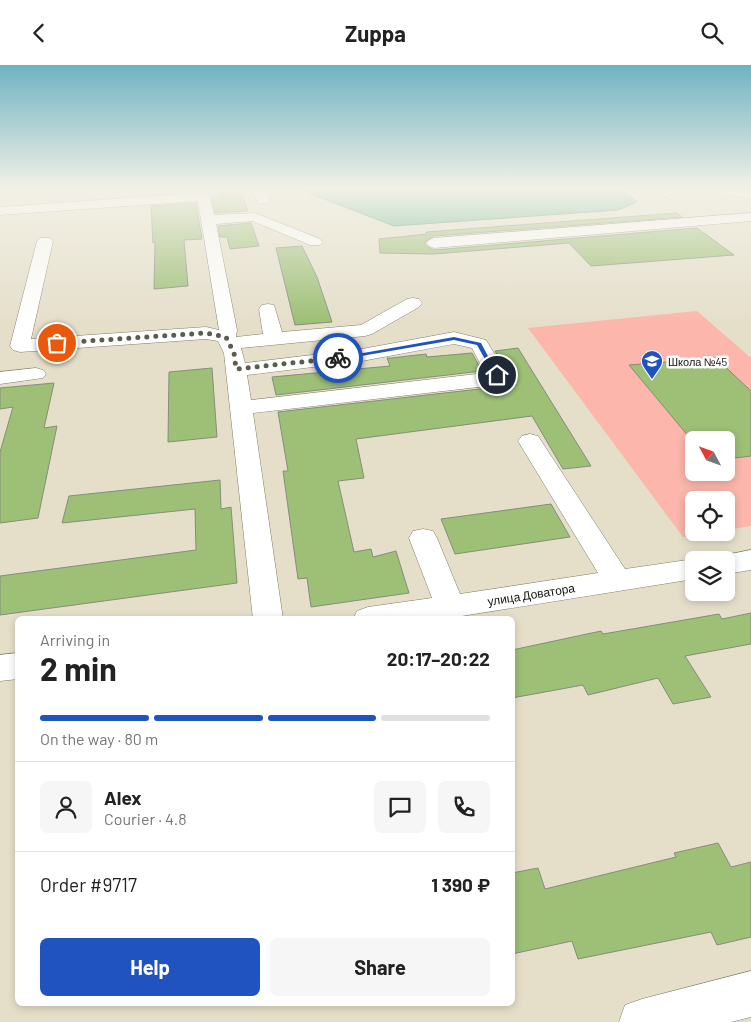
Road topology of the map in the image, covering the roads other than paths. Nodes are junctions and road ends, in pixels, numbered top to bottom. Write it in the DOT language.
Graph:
graph roads {
  1 [pos="211,234"];
  2 [pos="295,234"];
  3 [pos="548,234"];
  4 [pos="45,241"];
  5 [pos="315,242"];
  6 [pos="434,243"];
  7 [pos="412,303"];
  8 [pos="268,309"];
  9 [pos="274,339"];
  10 [pos="228,340"];
  11 [pos="236,369"];
  12 [pos="36,374"];
  13 [pos="0,378"];
  14 [pos="241,408"];
  15 [pos="530,441"];
  16 [pos="423,538"];
  17 [pos="751,560"];
  18 [pos="735,563"];
  19 [pos="685,570"];
  20 [pos="617,580"];
  21 [pos="450,606"];
  22 [pos="268,616"];
  23 [pos="387,616"];
  24 [pos="15,666"];
  25 [pos="0,668"];
  26 [pos="751,994"];
  27 [pos="642,1022"];
  1 -- 10 [label="street"];
  2 -- 5 [label="street"];
  3 -- 6 [label="street"];
  4 -- 10 [label="street"];
  7 -- 9 [label="street"];
  8 -- 9 [label="street"];
  9 -- 10 [label="street"];
  10 -- 11 [label="street"];
  11 -- 14 [label="street"];
  11 -- 14 [label="street"];
  12 -- 13 [label="street"];
  14 -- 22 [label="street"];
  15 -- 20 [label="street"];
  16 -- 21 [label="street"];
  17 -- 18 [label="street"];
  19 -- 20 [label="street, улица Доватора"];
  20 -- 21 [label="street, улица Доватора"];
  21 -- 23 [label="street, улица Доватора"];
  24 -- 25 [label="street"];
  26 -- 27 [label="street"];
}
